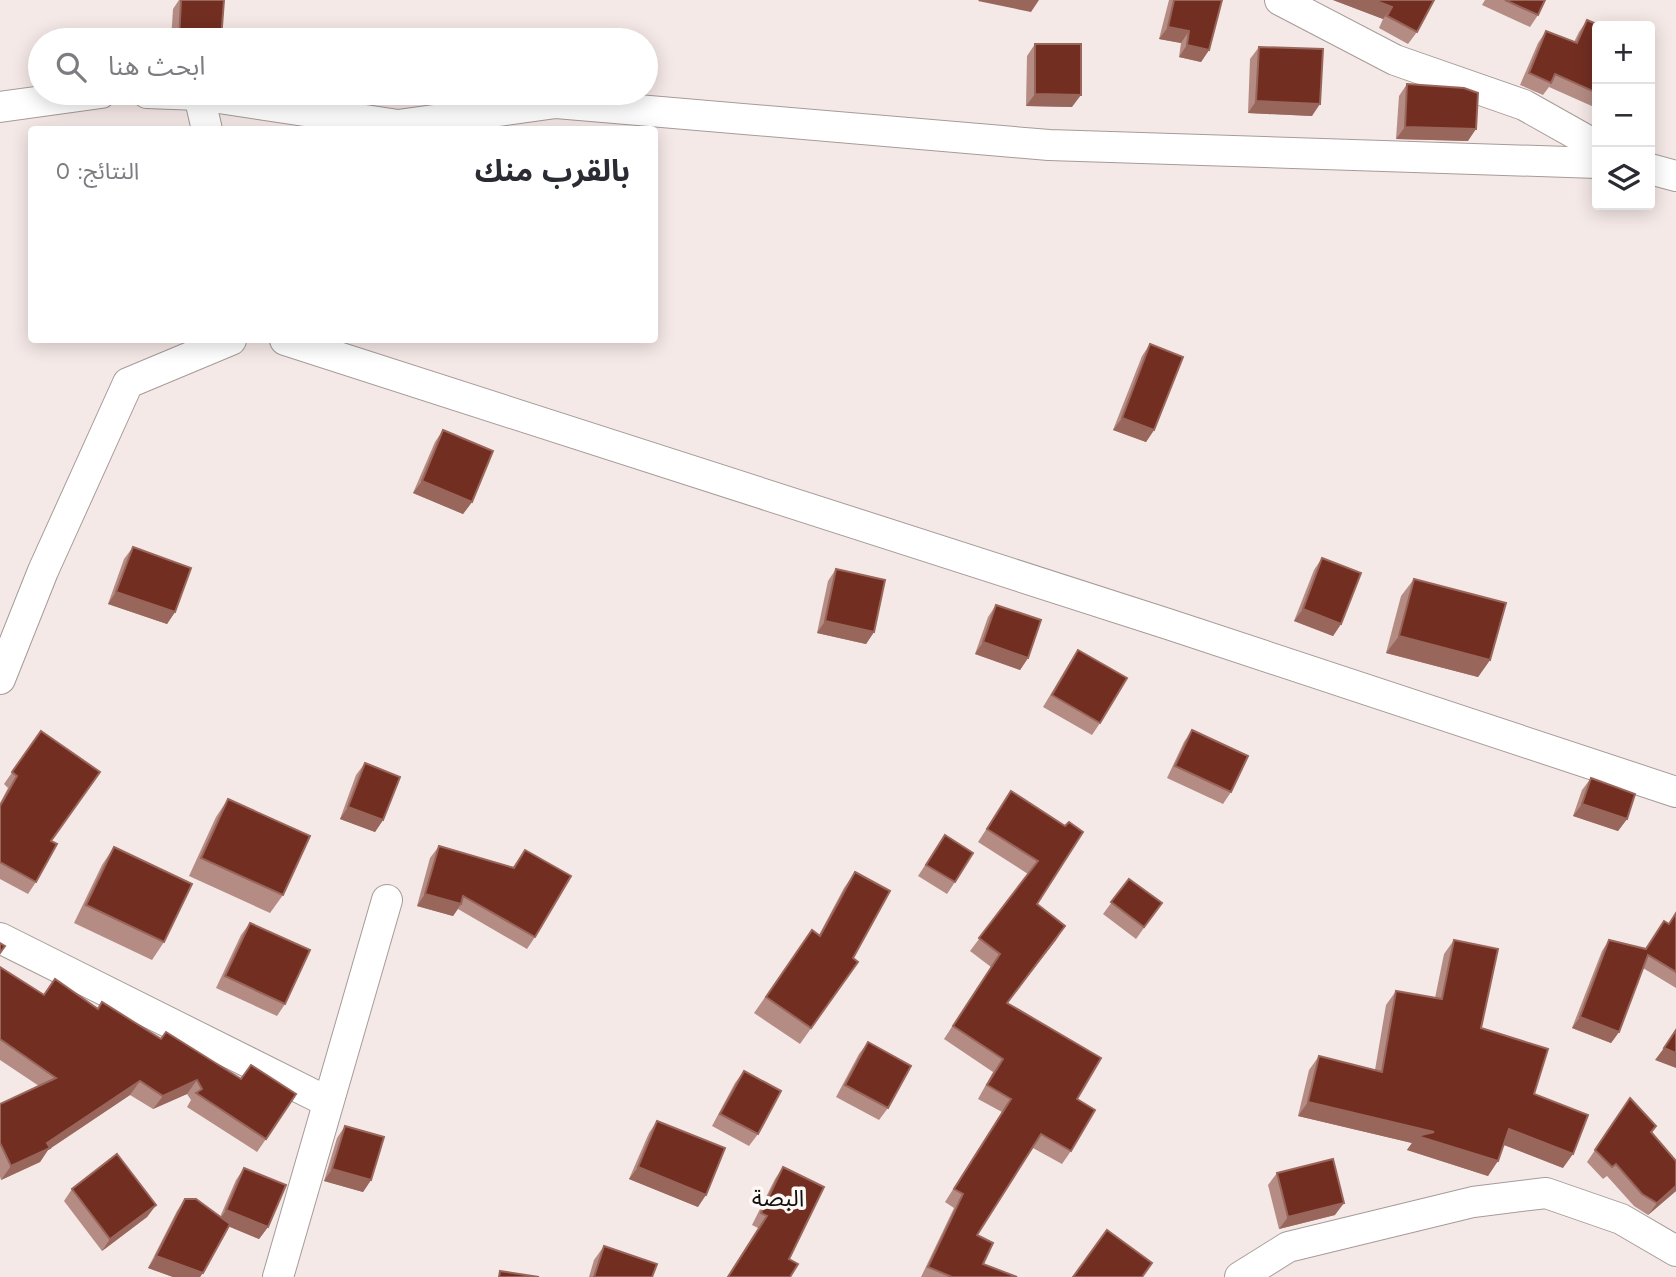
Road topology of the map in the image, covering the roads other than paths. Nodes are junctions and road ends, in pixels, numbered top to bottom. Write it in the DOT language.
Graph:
graph roads {
  1 [pos="1280,0"];
  2 [pos="28,103"];
  3 [pos="201,105"];
  4 [pos="265,105"];
  5 [pos="542,105"];
  6 [pos="579,105"];
  7 [pos="0,107"];
  8 [pos="206,126"];
  9 [pos="1592,143"];
  10 [pos="1592,163"];
  11 [pos="1655,170"];
  12 [pos="1676,176"];
  13 [pos="224,343"];
  14 [pos="294,343"];
  15 [pos="0,679"];
  16 [pos="1676,792"];
  17 [pos="387,900"];
  18 [pos="0,937"];
  19 [pos="328,1102"];
  20 [pos="1676,1251"];
  21 [pos="278,1277"];
  22 [pos="1240,1277"];
  1 -- 9 [label="street"];
  2 -- 7 [label="street"];
  3 -- 8 [label="street"];
  4 -- 5 [label="street"];
  6 -- 10 [label="street"];
  11 -- 12 [label="street"];
  13 -- 15 [label="street"];
  14 -- 16 [label="street"];
  17 -- 19 [label="street"];
  18 -- 19 [label="street"];
  19 -- 21 [label="street"];
  20 -- 22 [label="street"];
}
